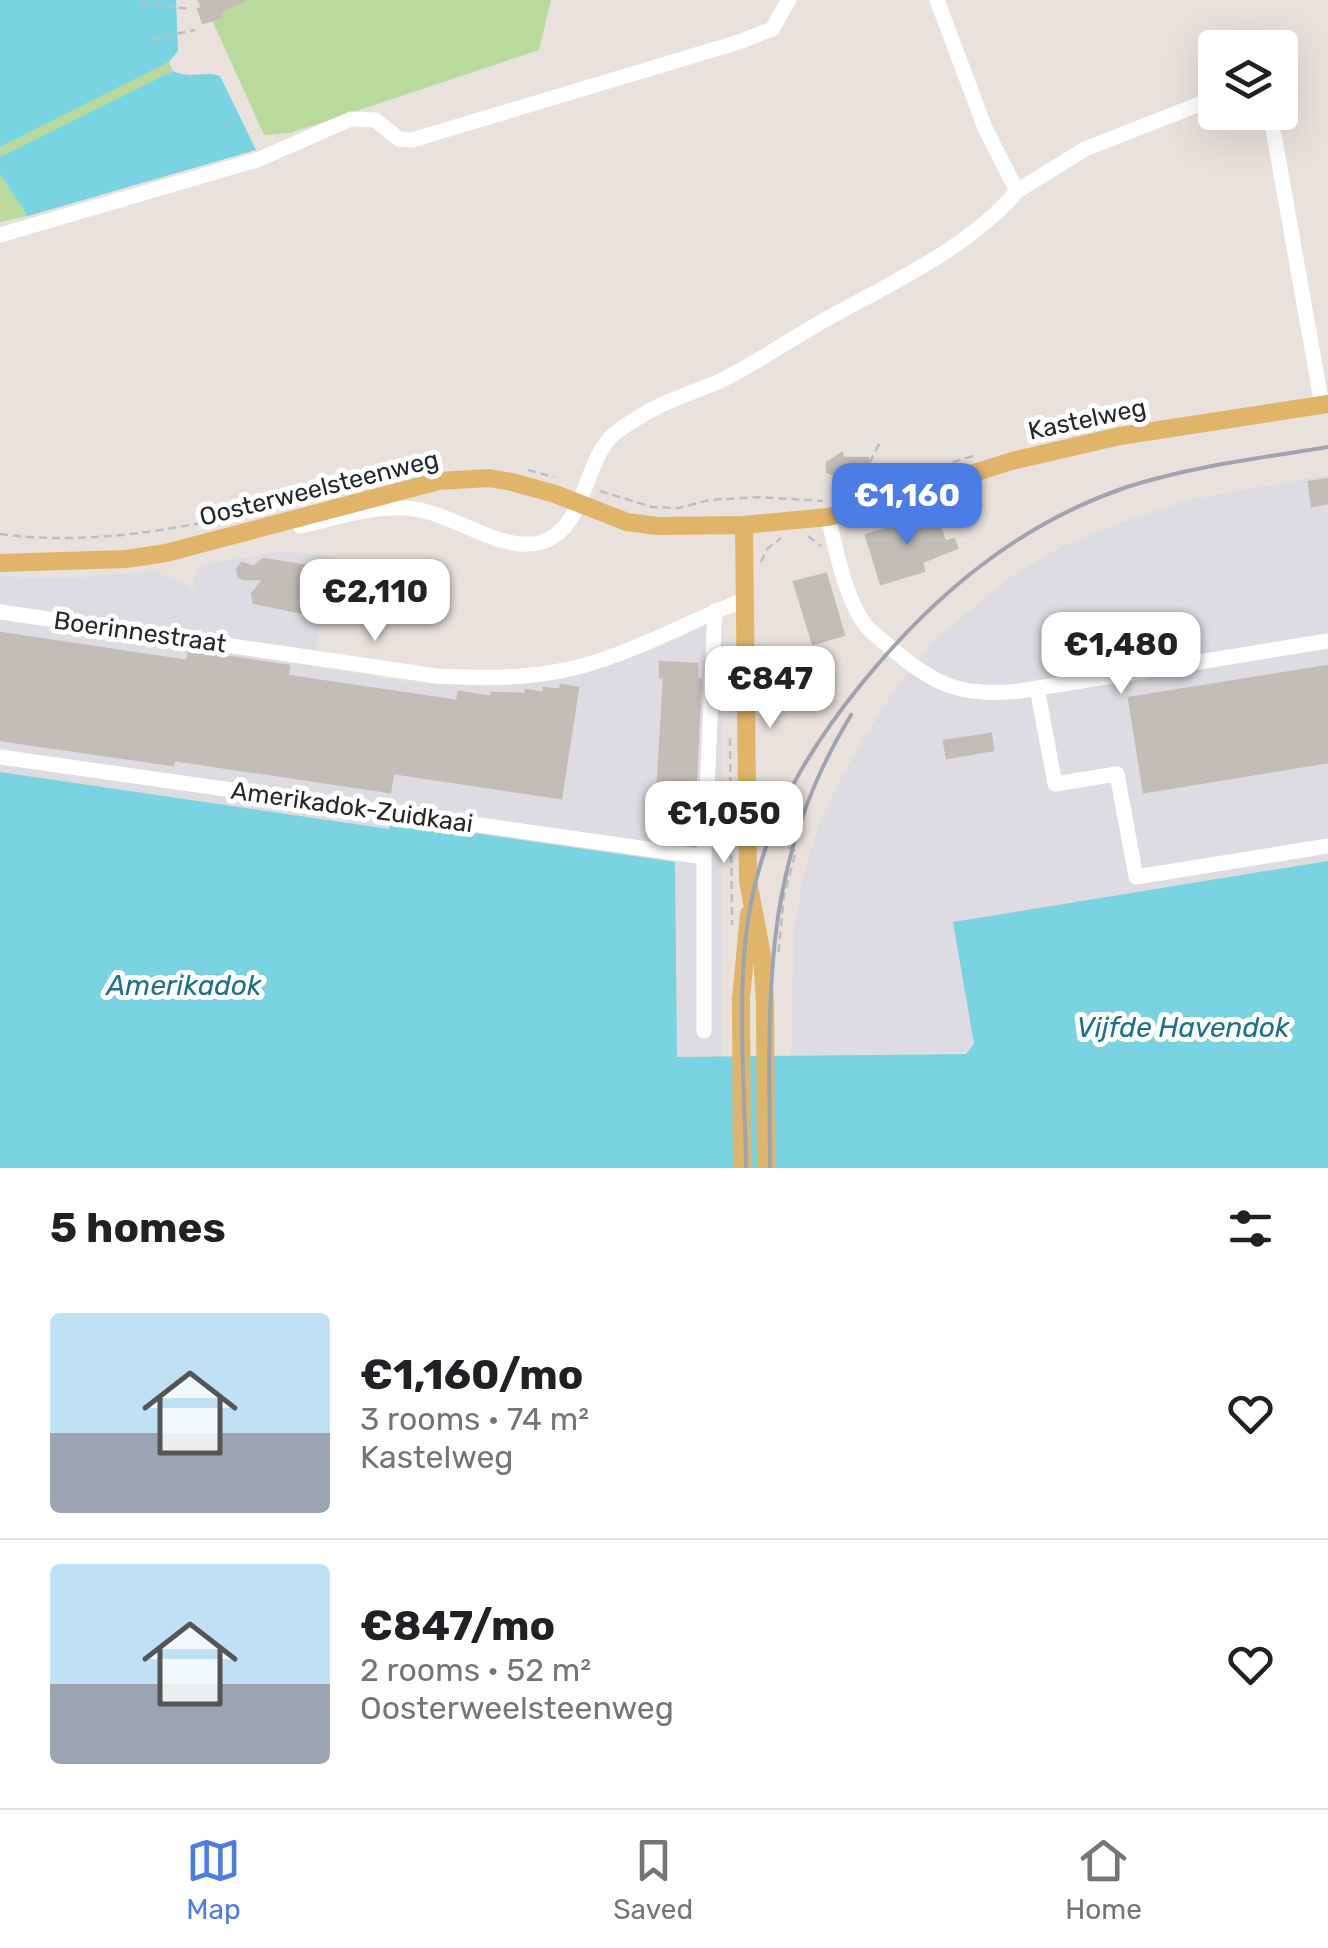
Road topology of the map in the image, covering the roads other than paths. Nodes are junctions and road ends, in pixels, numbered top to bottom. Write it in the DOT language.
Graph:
graph roads {
  1 [pos="789,0"];
  2 [pos="937,0"];
  3 [pos="1198,105"];
  4 [pos="1273,130"];
  5 [pos="1017,191"];
  6 [pos="0,235"];
  7 [pos="1325,405"];
  8 [pos="828,517"];
  9 [pos="744,525"];
  10 [pos="4,563"];
  11 [pos="744,600"];
  12 [pos="715,611"];
  13 [pos="0,612"];
  14 [pos="1328,641"];
  15 [pos="1037,688"];
  16 [pos="0,757"];
  17 [pos="1328,846"];
  18 [pos="704,856"];
  19 [pos="750,906"];
  20 [pos="704,1031"];
  21 [pos="742,1168"];
  22 [pos="766,1168"];
  1 -- 6 [label="street"];
  2 -- 5 [label="street"];
  3 -- 5 [label="street"];
  4 -- 7 [label="street"];
  5 -- 10 [label="street"];
  7 -- 8 [label="main road, Kastelweg"];
  8 -- 9 [label="main road, Kastelweg"];
  8 -- 15 [label="street"];
  9 -- 10 [label="main road, Oosterweelsteenweg"];
  9 -- 11 [label="main road"];
  11 -- 12 [label="street, Boerinnestraat"];
  11 -- 19 [label="main road"];
  12 -- 13 [label="street, Boerinnestraat"];
  12 -- 18 [label="street"];
  14 -- 15 [label="street"];
  15 -- 17 [label="street"];
  16 -- 18 [label="street, Amerikadok-Zuidkaai"];
  18 -- 20 [label="street"];
  19 -- 21 [label="main road"];
  19 -- 22 [label="main road"];
}
